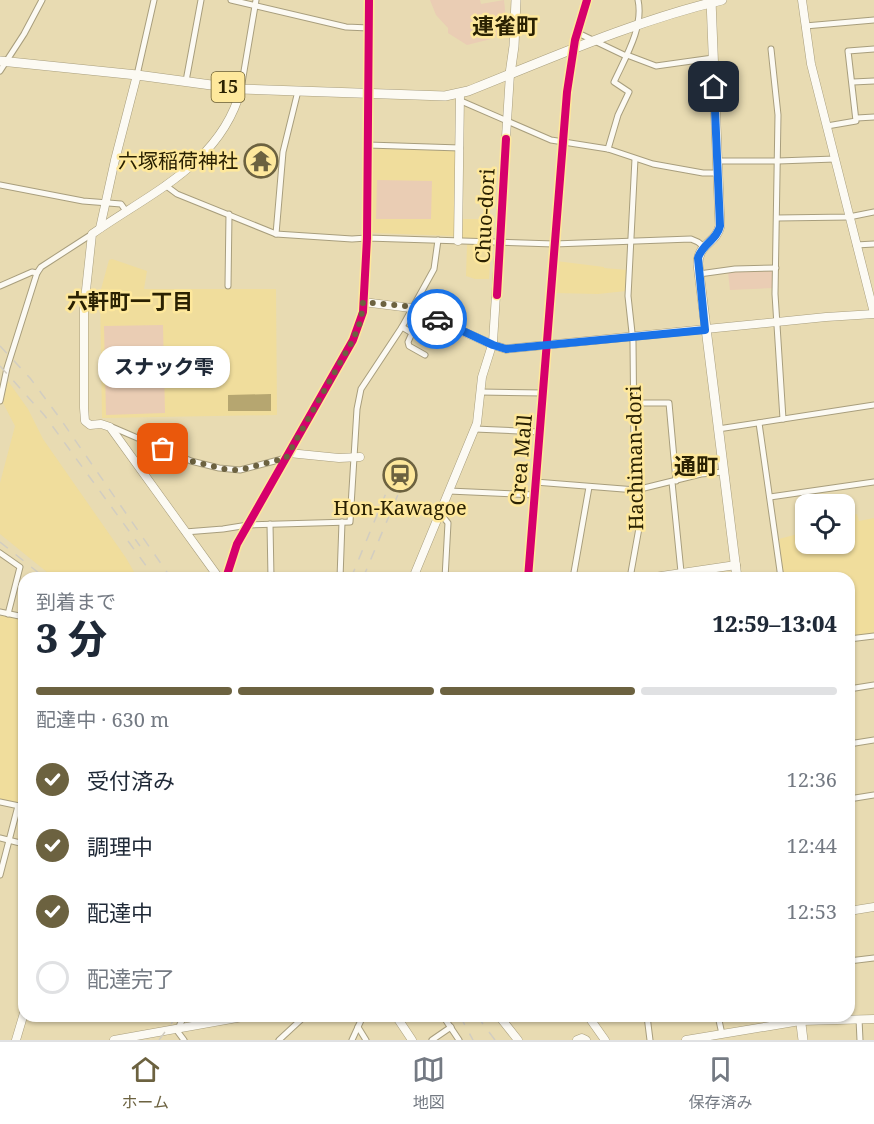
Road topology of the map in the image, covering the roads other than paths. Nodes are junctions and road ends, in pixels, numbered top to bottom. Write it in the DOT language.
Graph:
graph roads {
  1 [pos="42,0"];
  2 [pos="154,0"];
  3 [pos="201,0"];
  4 [pos="231,0"];
  5 [pos="369,0"];
  6 [pos="516,0"];
  7 [pos="587,0"];
  8 [pos="638,0"];
  9 [pos="722,0"];
  10 [pos="802,0"];
  11 [pos="711,1"];
  12 [pos="256,2"];
  13 [pos="874,20"];
  14 [pos="638,24"];
  15 [pos="805,26"];
  16 [pos="369,28"];
  17 [pos="578,33"];
  18 [pos="594,40"];
  19 [pos="574,48"];
  20 [pos="771,49"];
  21 [pos="874,49"];
  22 [pos="627,55"];
  23 [pos="713,58"];
  24 [pos="3,61"];
  25 [pos="0,71"];
  26 [pos="510,74"];
  27 [pos="137,75"];
  28 [pos="186,81"];
  29 [pos="874,81"];
  30 [pos="853,82"];
  31 [pos="241,89"];
  32 [pos="298,92"];
  33 [pos="368,94"];
  34 [pos="460,98"];
  35 [pos="874,117"];
  36 [pos="857,118"];
  37 [pos="507,121"];
  38 [pos="827,126"];
  39 [pos="564,142"];
  40 [pos="368,146"];
  41 [pos="460,148"];
  42 [pos="608,149"];
  43 [pos="635,159"];
  44 [pos="835,159"];
  45 [pos="718,161"];
  46 [pos="778,161"];
  47 [pos="718,173"];
  48 [pos="0,185"];
  49 [pos="165,185"];
  50 [pos="106,202"];
  51 [pos="126,211"];
  52 [pos="874,212"];
  53 [pos="229,214"];
  54 [pos="849,217"];
  55 [pos="777,218"];
  56 [pos="100,228"];
  57 [pos="92,234"];
  58 [pos="276,234"];
  59 [pos="367,238"];
  60 [pos="438,240"];
  61 [pos="458,241"];
  62 [pos="631,241"];
  63 [pos="500,243"];
  64 [pos="554,244"];
  65 [pos="874,244"];
  66 [pos="856,246"];
  67 [pos="704,247"];
  68 [pos="776,268"];
  69 [pos="36,273"];
  70 [pos="699,274"];
  71 [pos="874,279"];
  72 [pos="865,280"];
  73 [pos="0,286"];
  74 [pos="228,286"];
  75 [pos="363,302"];
  76 [pos="411,308"];
  77 [pos="874,314"];
  78 [pos="776,322"];
  79 [pos="402,327"];
  80 [pos="705,330"];
  81 [pos="396,335"];
  82 [pos="632,337"];
  83 [pos="408,342"];
  84 [pos="493,345"];
  85 [pos="547,346"];
  86 [pos="425,355"];
  87 [pos="480,392"];
  88 [pos="543,393"];
  89 [pos="0,401"];
  90 [pos="634,403"];
  91 [pos="874,405"];
  92 [pos="783,419"];
  93 [pos="759,423"];
  94 [pos="111,427"];
  95 [pos="475,429"];
  96 [pos="718,429"];
  97 [pos="540,432"];
  98 [pos="288,456"];
  99 [pos="357,457"];
  100 [pos="723,472"];
  101 [pos="536,482"];
  102 [pos="674,482"];
  103 [pos="874,482"];
  104 [pos="589,488"];
  105 [pos="449,490"];
  106 [pos="636,490"];
  107 [pos="535,495"];
  108 [pos="770,497"];
  109 [pos="440,513"];
  110 [pos="342,522"];
  111 [pos="270,524"];
  112 [pos="248,525"];
  113 [pos="185,532"];
  114 [pos="0,553"];
  115 [pos="736,565"];
  116 [pos="19,572"];
  117 [pos="215,572"];
  118 [pos="228,572"];
  119 [pos="271,572"];
  120 [pos="340,572"];
  121 [pos="415,572"];
  122 [pos="444,572"];
  123 [pos="529,572"];
  124 [pos="574,572"];
  125 [pos="631,572"];
  126 [pos="681,572"];
  127 [pos="737,572"];
  128 [pos="780,572"];
  129 [pos="18,575"];
  130 [pos="0,612"];
  131 [pos="8,614"];
  132 [pos="18,616"];
  133 [pos="874,636"];
  134 [pos="855,638"];
  135 [pos="874,685"];
  136 [pos="855,688"];
  137 [pos="874,740"];
  138 [pos="855,743"];
  139 [pos="874,795"];
  140 [pos="855,798"];
  141 [pos="0,802"];
  142 [pos="18,806"];
  143 [pos="18,816"];
  144 [pos="0,838"];
  145 [pos="10,841"];
  146 [pos="18,843"];
  147 [pos="0,875"];
  148 [pos="874,907"];
  149 [pos="855,910"];
  150 [pos="874,958"];
  151 [pos="855,960"];
  152 [pos="855,1018"];
  153 [pos="874,1018"];
  154 [pos="859,1019"];
  155 [pos="21,1022"];
  156 [pos="182,1022"];
  157 [pos="213,1022"];
  158 [pos="298,1022"];
  159 [pos="360,1022"];
  160 [pos="400,1022"];
  161 [pos="447,1022"];
  162 [pos="504,1022"];
  163 [pos="592,1022"];
  164 [pos="648,1022"];
  165 [pos="719,1022"];
  166 [pos="780,1022"];
  167 [pos="801,1022"];
  168 [pos="358,1027"];
  169 [pos="451,1027"];
  170 [pos="178,1028"];
  171 [pos="722,1034"];
  172 [pos="153,1036"];
  173 [pos="699,1039"];
  174 [pos="16,1040"];
  175 [pos="114,1040"];
  176 [pos="184,1040"];
  177 [pos="279,1040"];
  178 [pos="352,1040"];
  179 [pos="366,1040"];
  180 [pos="412,1040"];
  181 [pos="432,1040"];
  182 [pos="459,1040"];
  183 [pos="518,1040"];
  184 [pos="577,1040"];
  185 [pos="586,1040"];
  186 [pos="605,1040"];
  187 [pos="650,1040"];
  188 [pos="686,1040"];
  189 [pos="803,1040"];
  190 [pos="860,1040"];
  1 -- 24 [label="street"];
  2 -- 27 [label="street"];
  3 -- 28 [label="street"];
  4 -- 12 [label="street"];
  5 -- 16 [label="street"];
  6 -- 26 [label="main road, Chuo-dori"];
  7 -- 17 [label="street, Crea Mall"];
  8 -- 14 [label="street"];
  9 -- 11 [label="main road, 15"];
  10 -- 15 [label="street"];
  11 -- 14 [label="main road, 15"];
  11 -- 23 [label="main road"];
  12 -- 16 [label="street"];
  12 -- 31 [label="street"];
  13 -- 15 [label="street"];
  14 -- 18 [label="main road, 15"];
  14 -- 22 [label="street"];
  15 -- 38 [label="street"];
  16 -- 33 [label="street"];
  17 -- 18 [label="street"];
  17 -- 19 [label="street, Crea Mall"];
  18 -- 19 [label="main road, 15"];
  18 -- 22 [label="street"];
  19 -- 26 [label="main road, 15"];
  19 -- 39 [label="street, Crea Mall"];
  20 -- 46 [label="street"];
  21 -- 30 [label="street"];
  22 -- 23 [label="street"];
  22 -- 42 [label="street"];
  23 -- 45 [label="main road"];
  24 -- 25 [label="street"];
  24 -- 27 [label="main road, 15"];
  26 -- 34 [label="main road, 15"];
  26 -- 37 [label="street, Chuo-dori"];
  27 -- 28 [label="main road, 15"];
  27 -- 50 [label="street"];
  28 -- 31 [label="main road, 15"];
  29 -- 30 [label="street"];
  30 -- 36 [label="street"];
  31 -- 32 [label="main road, 15"];
  31 -- 49 [label="street"];
  32 -- 33 [label="main road, 15"];
  32 -- 58 [label="street"];
  33 -- 34 [label="main road, 15"];
  33 -- 40 [label="street"];
  34 -- 37 [label="street"];
  34 -- 41 [label="street"];
  35 -- 36 [label="street"];
  36 -- 38 [label="street"];
  37 -- 39 [label="street"];
  37 -- 63 [label="street, Chuo-dori"];
  38 -- 44 [label="street"];
  39 -- 42 [label="street"];
  39 -- 64 [label="street, Crea Mall"];
  40 -- 41 [label="street"];
  40 -- 59 [label="street"];
  41 -- 61 [label="street"];
  42 -- 43 [label="street"];
  43 -- 47 [label="street"];
  43 -- 62 [label="street, Hachiman-dori"];
  44 -- 46 [label="street"];
  44 -- 54 [label="street"];
  45 -- 46 [label="street"];
  45 -- 47 [label="main road"];
  46 -- 55 [label="street"];
  47 -- 67 [label="main road"];
  48 -- 50 [label="street"];
  49 -- 51 [label="street"];
  49 -- 53 [label="street"];
  50 -- 51 [label="street"];
  50 -- 56 [label="street"];
  51 -- 56 [label="street"];
  52 -- 54 [label="street"];
  53 -- 58 [label="street"];
  53 -- 74 [label="street"];
  54 -- 55 [label="street"];
  54 -- 66 [label="street"];
  55 -- 68 [label="street"];
  56 -- 57 [label="street"];
  57 -- 69 [label="street"];
  57 -- 94 [label="street"];
  58 -- 59 [label="street"];
  59 -- 60 [label="street"];
  59 -- 75 [label="street"];
  60 -- 61 [label="street"];
  60 -- 76 [label="street"];
  61 -- 63 [label="street"];
  62 -- 64 [label="street"];
  62 -- 67 [label="street"];
  62 -- 82 [label="street, Hachiman-dori"];
  63 -- 64 [label="street"];
  63 -- 84 [label="street, Chuo-dori"];
  64 -- 85 [label="street, Crea Mall"];
  65 -- 66 [label="street"];
  66 -- 72 [label="street"];
  67 -- 70 [label="main road"];
  68 -- 70 [label="street"];
  68 -- 78 [label="street"];
  69 -- 73 [label="street"];
  69 -- 89 [label="street"];
  70 -- 80 [label="main road"];
  71 -- 72 [label="street"];
  72 -- 77 [label="street"];
  75 -- 76 [label="street"];
  75 -- 98 [label="street"];
  76 -- 79 [label="street"];
  76 -- 84 [label="street"];
  77 -- 78 [label="street"];
  78 -- 80 [label="street"];
  78 -- 92 [label="street"];
  79 -- 81 [label="street"];
  79 -- 83 [label="street"];
  80 -- 82 [label="street"];
  80 -- 96 [label="main road"];
  81 -- 83 [label="street"];
  81 -- 99 [label="street"];
  82 -- 85 [label="street"];
  82 -- 90 [label="street, Hachiman-dori"];
  83 -- 86 [label="street"];
  84 -- 85 [label="street"];
  84 -- 87 [label="street, Chuo-dori"];
  85 -- 88 [label="street, Crea Mall"];
  87 -- 88 [label="street"];
  87 -- 95 [label="street, Chuo-dori"];
  88 -- 97 [label="street, Crea Mall"];
  90 -- 102 [label="street"];
  90 -- 106 [label="street, Hachiman-dori"];
  91 -- 92 [label="street"];
  92 -- 93 [label="street"];
  93 -- 96 [label="street"];
  93 -- 108 [label="street"];
  94 -- 98 [label="street"];
  94 -- 113 [label="street"];
  95 -- 97 [label="street"];
  95 -- 105 [label="street, Chuo-dori"];
  96 -- 100 [label="main road"];
  97 -- 101 [label="street, Crea Mall"];
  98 -- 99 [label="street"];
  98 -- 112 [label="street"];
  99 -- 110 [label="street"];
  100 -- 102 [label="street"];
  100 -- 115 [label="main road"];
  101 -- 104 [label="street"];
  101 -- 107 [label="street, Crea Mall"];
  102 -- 106 [label="street"];
  102 -- 126 [label="street"];
  103 -- 108 [label="street"];
  104 -- 106 [label="street"];
  104 -- 124 [label="street"];
  105 -- 107 [label="street"];
  105 -- 109 [label="street, Chuo-dori"];
  106 -- 125 [label="street, Hachiman-dori"];
  107 -- 123 [label="street, Crea Mall"];
  108 -- 128 [label="street"];
  109 -- 121 [label="street, Chuo-dori"];
  109 -- 122 [label="street"];
  110 -- 111 [label="street"];
  110 -- 120 [label="street"];
  111 -- 112 [label="street"];
  111 -- 119 [label="street"];
  112 -- 113 [label="street"];
  112 -- 118 [label="street"];
  113 -- 117 [label="street"];
  114 -- 116 [label="street"];
  115 -- 126 [label="street"];
  115 -- 127 [label="main road"];
  129 -- 131 [label="street"];
  130 -- 131 [label="street"];
  131 -- 132 [label="street"];
  133 -- 134 [label="street"];
  135 -- 136 [label="street"];
  137 -- 138 [label="street"];
  139 -- 140 [label="street"];
  141 -- 142 [label="street"];
  143 -- 145 [label="street"];
  144 -- 145 [label="street"];
  145 -- 146 [label="street"];
  145 -- 147 [label="street"];
  148 -- 149 [label="street"];
  150 -- 151 [label="street"];
  152 -- 154 [label="street"];
  153 -- 154 [label="street"];
  154 -- 190 [label="street"];
  155 -- 174 [label="street"];
  156 -- 170 [label="street"];
  157 -- 170 [label="street"];
  158 -- 177 [label="street"];
  159 -- 168 [label="street"];
  160 -- 180 [label="street"];
  161 -- 169 [label="street"];
  162 -- 183 [label="street"];
  163 -- 186 [label="street"];
  164 -- 187 [label="street"];
  165 -- 171 [label="street"];
  166 -- 171 [label="street"];
  167 -- 189 [label="main road"];
  168 -- 178 [label="street"];
  168 -- 179 [label="street"];
  169 -- 181 [label="street"];
  169 -- 182 [label="street"];
  170 -- 172 [label="street"];
  170 -- 176 [label="street"];
  171 -- 173 [label="street"];
  172 -- 175 [label="street"];
  173 -- 188 [label="street"];
  184 -- 185 [label="street"];
}
